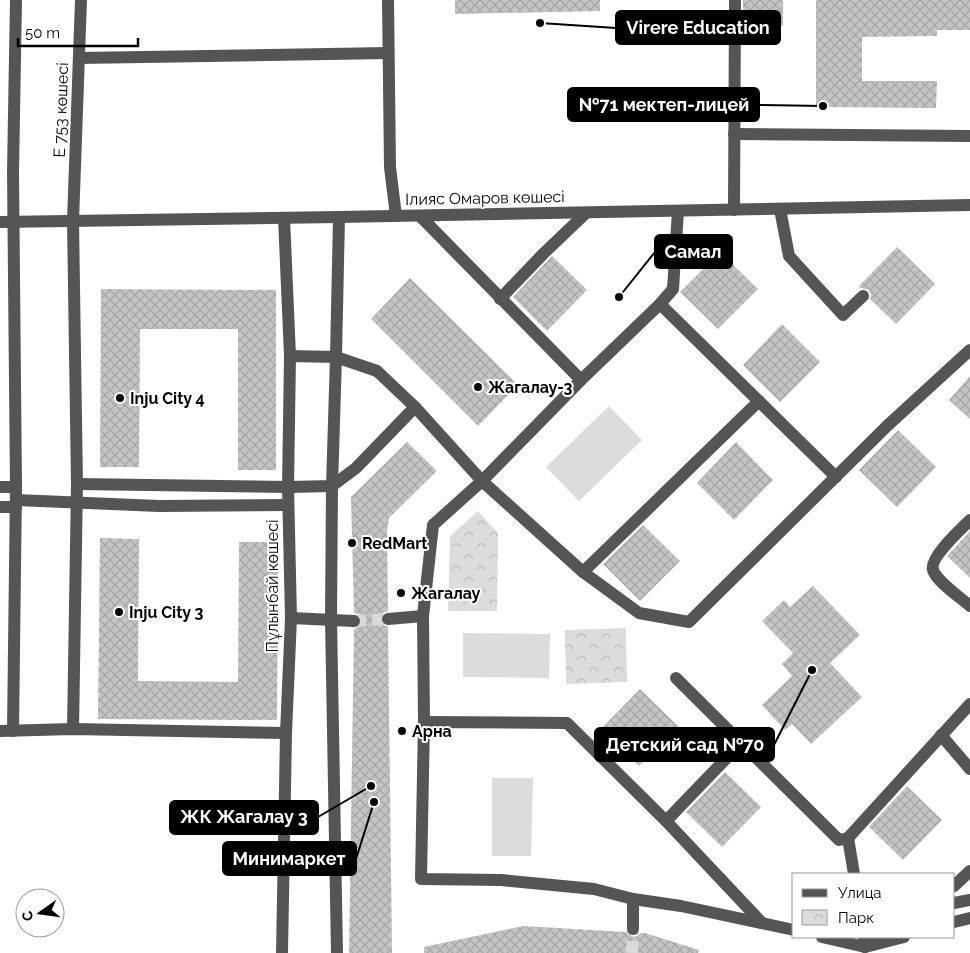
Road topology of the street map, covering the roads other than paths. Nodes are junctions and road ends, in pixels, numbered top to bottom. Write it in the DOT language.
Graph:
graph roads {
  1 [pos="16,0"];
  2 [pos="81,0"];
  3 [pos="388,0"];
  4 [pos="735,0"];
  5 [pos="388,53"];
  6 [pos="80,58"];
  7 [pos="734,134"];
  8 [pos="970,136"];
  9 [pos="970,205"];
  10 [pos="780,209"];
  11 [pos="734,210"];
  12 [pos="678,211"];
  13 [pos="586,213"];
  14 [pos="396,216"];
  15 [pos="420,216"];
  16 [pos="339,217"];
  17 [pos="284,218"];
  18 [pos="73,221"];
  19 [pos="0,222"];
  20 [pos="14,222"];
  21 [pos="863,296"];
  22 [pos="500,299"];
  23 [pos="660,304"];
  24 [pos="970,350"];
  25 [pos="290,356"];
  26 [pos="336,357"];
  27 [pos="581,380"];
  28 [pos="759,402"];
  29 [pos="415,407"];
  30 [pos="836,477"];
  31 [pos="482,481"];
  32 [pos="77,484"];
  33 [pos="159,484"];
  34 [pos="332,486"];
  35 [pos="0,487"];
  36 [pos="288,487"];
  37 [pos="16,498"];
  38 [pos="77,503"];
  39 [pos="288,505"];
  40 [pos="159,506"];
  41 [pos="0,507"];
  42 [pos="970,520"];
  43 [pos="583,572"];
  44 [pos="970,606"];
  45 [pos="423,616"];
  46 [pos="291,618"];
  47 [pos="330,619"];
  48 [pos="388,619"];
  49 [pos="354,621"];
  50 [pos="676,678"];
  51 [pos="970,704"];
  52 [pos="424,722"];
  53 [pos="73,729"];
  54 [pos="0,731"];
  55 [pos="14,731"];
  56 [pos="286,733"];
  57 [pos="942,735"];
  58 [pos="741,743"];
  59 [pos="970,769"];
  60 [pos="666,821"];
  61 [pos="848,838"];
  62 [pos="970,871"];
  63 [pos="854,873"];
  64 [pos="955,885"];
  65 [pos="633,899"];
  66 [pos="970,900"];
  67 [pos="955,903"];
  68 [pos="970,918"];
  69 [pos="955,922"];
  70 [pos="762,924"];
  71 [pos="633,929"];
  72 [pos="792,930"];
  73 [pos="830,938"];
  74 [pos="880,938"];
  75 [pos="896,938"];
  76 [pos="864,942"];
  77 [pos="282,953"];
  78 [pos="338,953"];
  1 -- 20 [label="street"];
  2 -- 6 [label="street, Е 753 көшесі"];
  3 -- 5 [label="street"];
  4 -- 7 [label="street"];
  5 -- 6 [label="street"];
  5 -- 14 [label="street"];
  6 -- 18 [label="street, Е 753 көшесі"];
  7 -- 8 [label="street"];
  7 -- 11 [label="street"];
  9 -- 10 [label="street, Ілияс Омаров көшесі"];
  10 -- 11 [label="street, Ілияс Омаров көшесі"];
  10 -- 21 [label="street"];
  11 -- 12 [label="street, Ілияс Омаров көшесі"];
  12 -- 13 [label="street, Ілияс Омаров көшесі"];
  12 -- 23 [label="street"];
  13 -- 15 [label="street, Ілияс Омаров көшесі"];
  13 -- 22 [label="street"];
  14 -- 15 [label="street, Ілияс Омаров көшесі"];
  14 -- 16 [label="street, Ілияс Омаров көшесі"];
  15 -- 22 [label="street"];
  16 -- 17 [label="street, Ілияс Омаров көшесі"];
  16 -- 26 [label="street"];
  17 -- 18 [label="street, Ілияс Омаров көшесі"];
  17 -- 25 [label="street, Пұлынбай көшесі"];
  18 -- 20 [label="street, Ілияс Омаров көшесі"];
  18 -- 32 [label="street, Е 753 көшесі"];
  19 -- 20 [label="street, Ілияс Омаров көшесі"];
  20 -- 37 [label="street"];
  22 -- 27 [label="street"];
  23 -- 27 [label="street"];
  23 -- 28 [label="street"];
  24 -- 30 [label="street"];
  25 -- 26 [label="street"];
  25 -- 36 [label="street, Пұлынбай көшесі"];
  26 -- 29 [label="street"];
  26 -- 34 [label="street"];
  27 -- 31 [label="street"];
  28 -- 30 [label="street"];
  28 -- 43 [label="street"];
  29 -- 31 [label="street"];
  29 -- 34 [label="street"];
  30 -- 43 [label="street"];
  31 -- 43 [label="street"];
  31 -- 45 [label="street"];
  32 -- 33 [label="street"];
  32 -- 38 [label="street, Е 753 көшесі"];
  33 -- 36 [label="street"];
  33 -- 40 [label="street"];
  34 -- 36 [label="street"];
  34 -- 47 [label="street"];
  35 -- 37 [label="street"];
  36 -- 39 [label="street, Пұлынбай көшесі"];
  37 -- 38 [label="street"];
  37 -- 41 [label="street"];
  37 -- 55 [label="street"];
  38 -- 40 [label="street"];
  38 -- 53 [label="street, Е 753 көшесі"];
  39 -- 40 [label="street"];
  39 -- 46 [label="street, Пұлынбай көшесі"];
  42 -- 44 [label="street"];
  45 -- 48 [label="street"];
  45 -- 52 [label="street"];
  46 -- 47 [label="street"];
  46 -- 56 [label="street, Пұлынбай көшесі"];
  47 -- 49 [label="street"];
  47 -- 78 [label="street"];
  50 -- 58 [label="street"];
  51 -- 57 [label="street"];
  52 -- 60 [label="street"];
  52 -- 65 [label="street"];
  53 -- 55 [label="street"];
  53 -- 56 [label="street"];
  54 -- 55 [label="street"];
  56 -- 77 [label="street, Пұлынбай көшесі"];
  57 -- 59 [label="street"];
  57 -- 61 [label="street"];
  58 -- 60 [label="street"];
  58 -- 61 [label="street"];
  60 -- 70 [label="street"];
  61 -- 63 [label="street"];
  62 -- 64 [label="street"];
  65 -- 70 [label="street"];
  65 -- 71 [label="street"];
  66 -- 67 [label="street"];
  68 -- 69 [label="street"];
  70 -- 72 [label="street"];
  73 -- 76 [label="street"];
  74 -- 76 [label="street"];
  75 -- 76 [label="street"];
}
